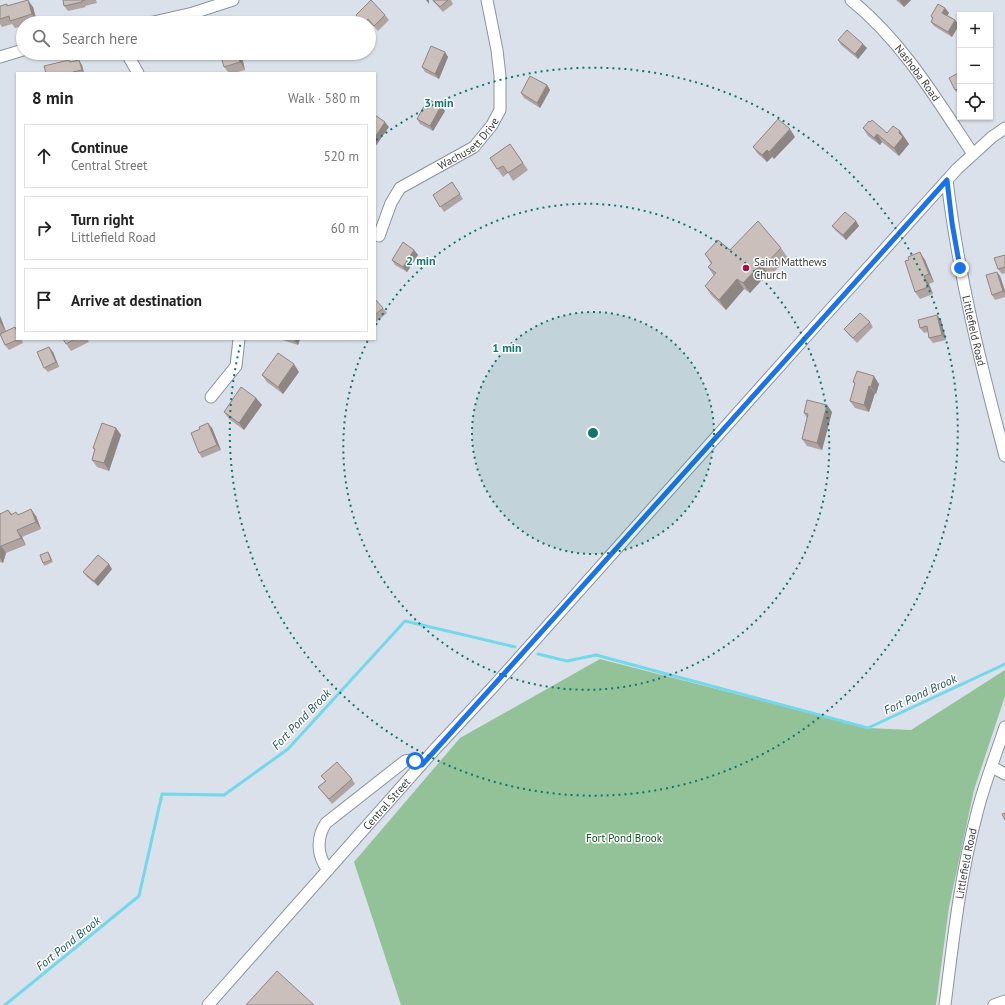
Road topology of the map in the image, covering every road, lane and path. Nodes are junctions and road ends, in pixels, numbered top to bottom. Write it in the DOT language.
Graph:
graph roads {
  1 [pos="233,0"];
  2 [pos="487,0"];
  3 [pos="851,0"];
  4 [pos="180,16"];
  5 [pos="16,52"];
  6 [pos="0,57"];
  7 [pos="131,60"];
  8 [pos="137,72"];
  9 [pos="1005,128"];
  10 [pos="973,154"];
  11 [pos="947,180"];
  12 [pos="379,236"];
  13 [pos="239,340"];
  14 [pos="211,397"];
  15 [pos="1005,456"];
  16 [pos="1005,727"];
  17 [pos="422,765"];
  18 [pos="992,767"];
  19 [pos="1005,774"];
  20 [pos="328,870"];
  21 [pos="1005,1001"];
  22 [pos="208,1005"];
  23 [pos="945,1005"];
  24 [pos="994,1005"];
  1 -- 4 [label="street"];
  2 -- 12 [label="street, Wachusett Drive"];
  3 -- 10 [label="street, Nashoba Road"];
  5 -- 6 [label="street"];
  7 -- 8 [label="street"];
  9 -- 10 [label="street, Central Street"];
  10 -- 11 [label="street, Central Street"];
  11 -- 15 [label="street, Littlefield Road"];
  11 -- 17 [label="street, Central Street"];
  13 -- 14 [label="street"];
  16 -- 18 [label="street, Littlefield Road"];
  17 -- 20 [label="street, Central Street"];
  17 -- 20 [label="street"];
  18 -- 19 [label="street"];
  18 -- 23 [label="street, Littlefield Road"];
  20 -- 22 [label="street, Central Street"];
  21 -- 24 [label="street"];
}
